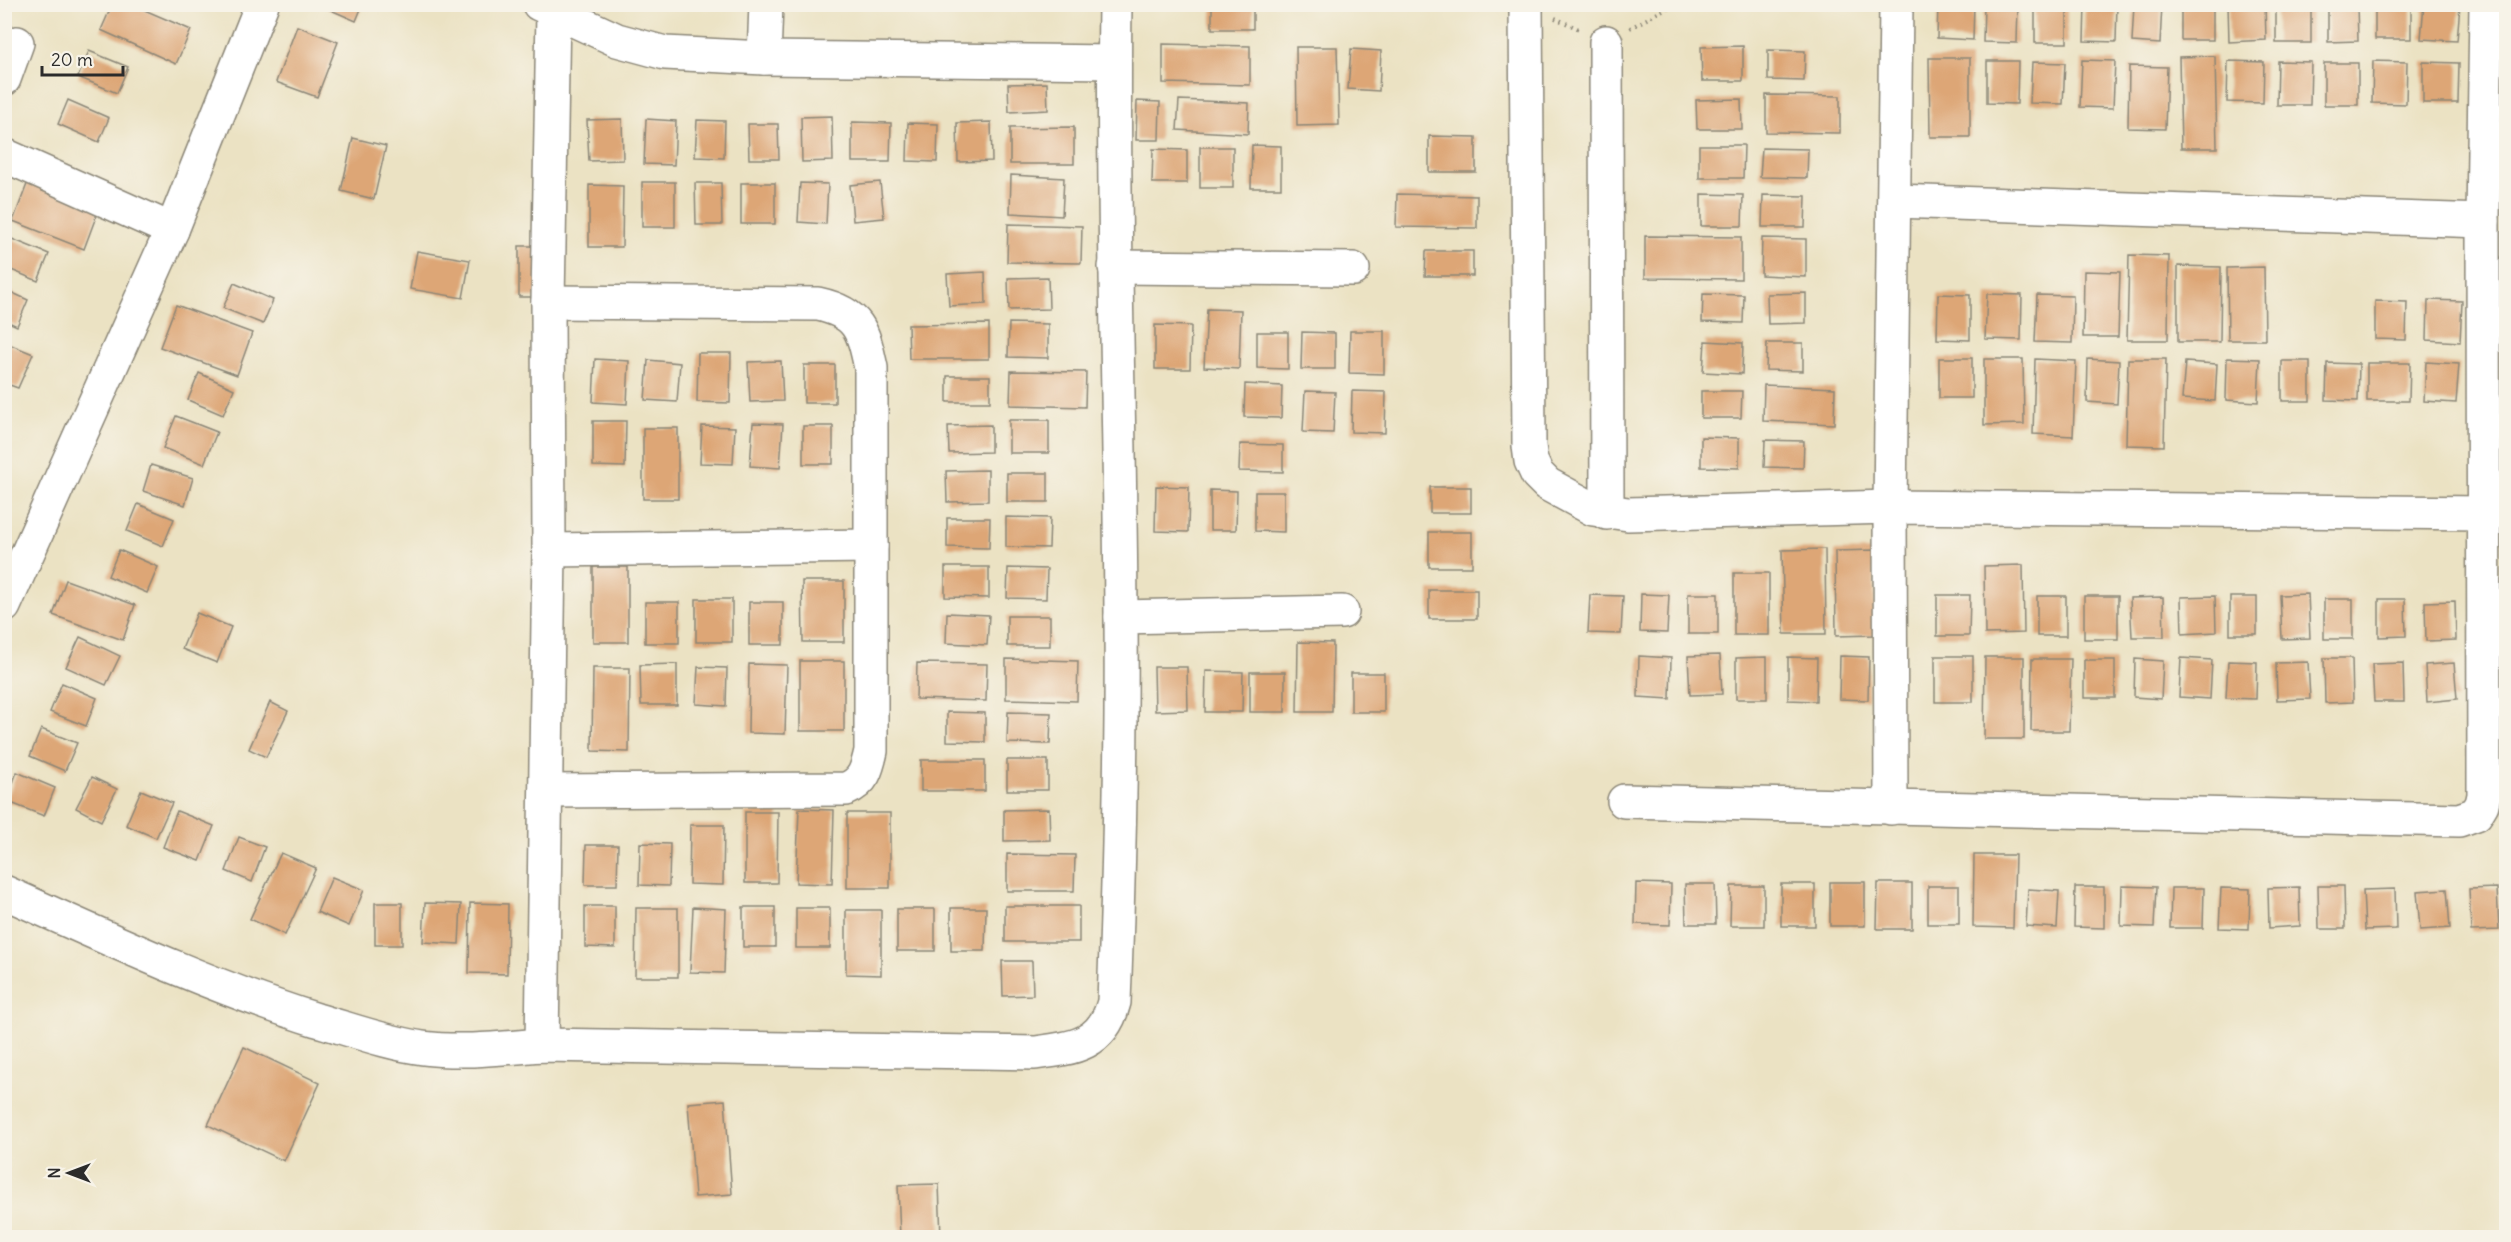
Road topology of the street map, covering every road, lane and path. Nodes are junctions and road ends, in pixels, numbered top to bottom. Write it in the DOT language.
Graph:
graph roads {
  1 [pos="262,4"];
  2 [pos="766,4"];
  3 [pos="1115,4"];
  4 [pos="1526,4"];
  5 [pos="1896,4"];
  6 [pos="2486,4"];
  7 [pos="546,8"];
  8 [pos="1606,42"];
  9 [pos="17,43"];
  10 [pos="764,58"];
  11 [pos="1114,62"];
  12 [pos="4,79"];
  13 [pos="4,154"];
  14 [pos="1895,201"];
  15 [pos="2483,221"];
  16 [pos="172,230"];
  17 [pos="1115,267"];
  18 [pos="1353,269"];
  19 [pos="548,302"];
  20 [pos="1890,507"];
  21 [pos="1607,513"];
  22 [pos="2484,513"];
  23 [pos="872,546"];
  24 [pos="549,550"];
  25 [pos="15,553"];
  26 [pos="4,606"];
  27 [pos="1342,612"];
  28 [pos="1121,617"];
  29 [pos="547,790"];
  30 [pos="1624,801"];
  31 [pos="1891,808"];
  32 [pos="4,892"];
  33 [pos="542,1045"];
  1 -- 16 [label="street"];
  2 -- 10 [label="street"];
  3 -- 11 [label="street"];
  4 -- 21 [label="street"];
  5 -- 14 [label="street"];
  6 -- 15 [label="street"];
  7 -- 10 [label="street"];
  7 -- 19 [label="street"];
  8 -- 21 [label="street"];
  9 -- 12 [label="street"];
  10 -- 11 [label="street"];
  11 -- 17 [label="street"];
  13 -- 16 [label="street"];
  14 -- 15 [label="street"];
  14 -- 20 [label="street"];
  15 -- 22 [label="street"];
  16 -- 25 [label="street"];
  17 -- 18 [label="street"];
  17 -- 28 [label="street"];
  19 -- 23 [label="street"];
  19 -- 24 [label="street"];
  20 -- 21 [label="street"];
  20 -- 22 [label="street"];
  20 -- 31 [label="street"];
  22 -- 31 [label="street"];
  23 -- 24 [label="street"];
  23 -- 29 [label="street"];
  24 -- 29 [label="street"];
  25 -- 26 [label="street"];
  27 -- 28 [label="street"];
  28 -- 33 [label="street"];
  29 -- 33 [label="street"];
  30 -- 31 [label="street"];
  32 -- 33 [label="street"];
}
